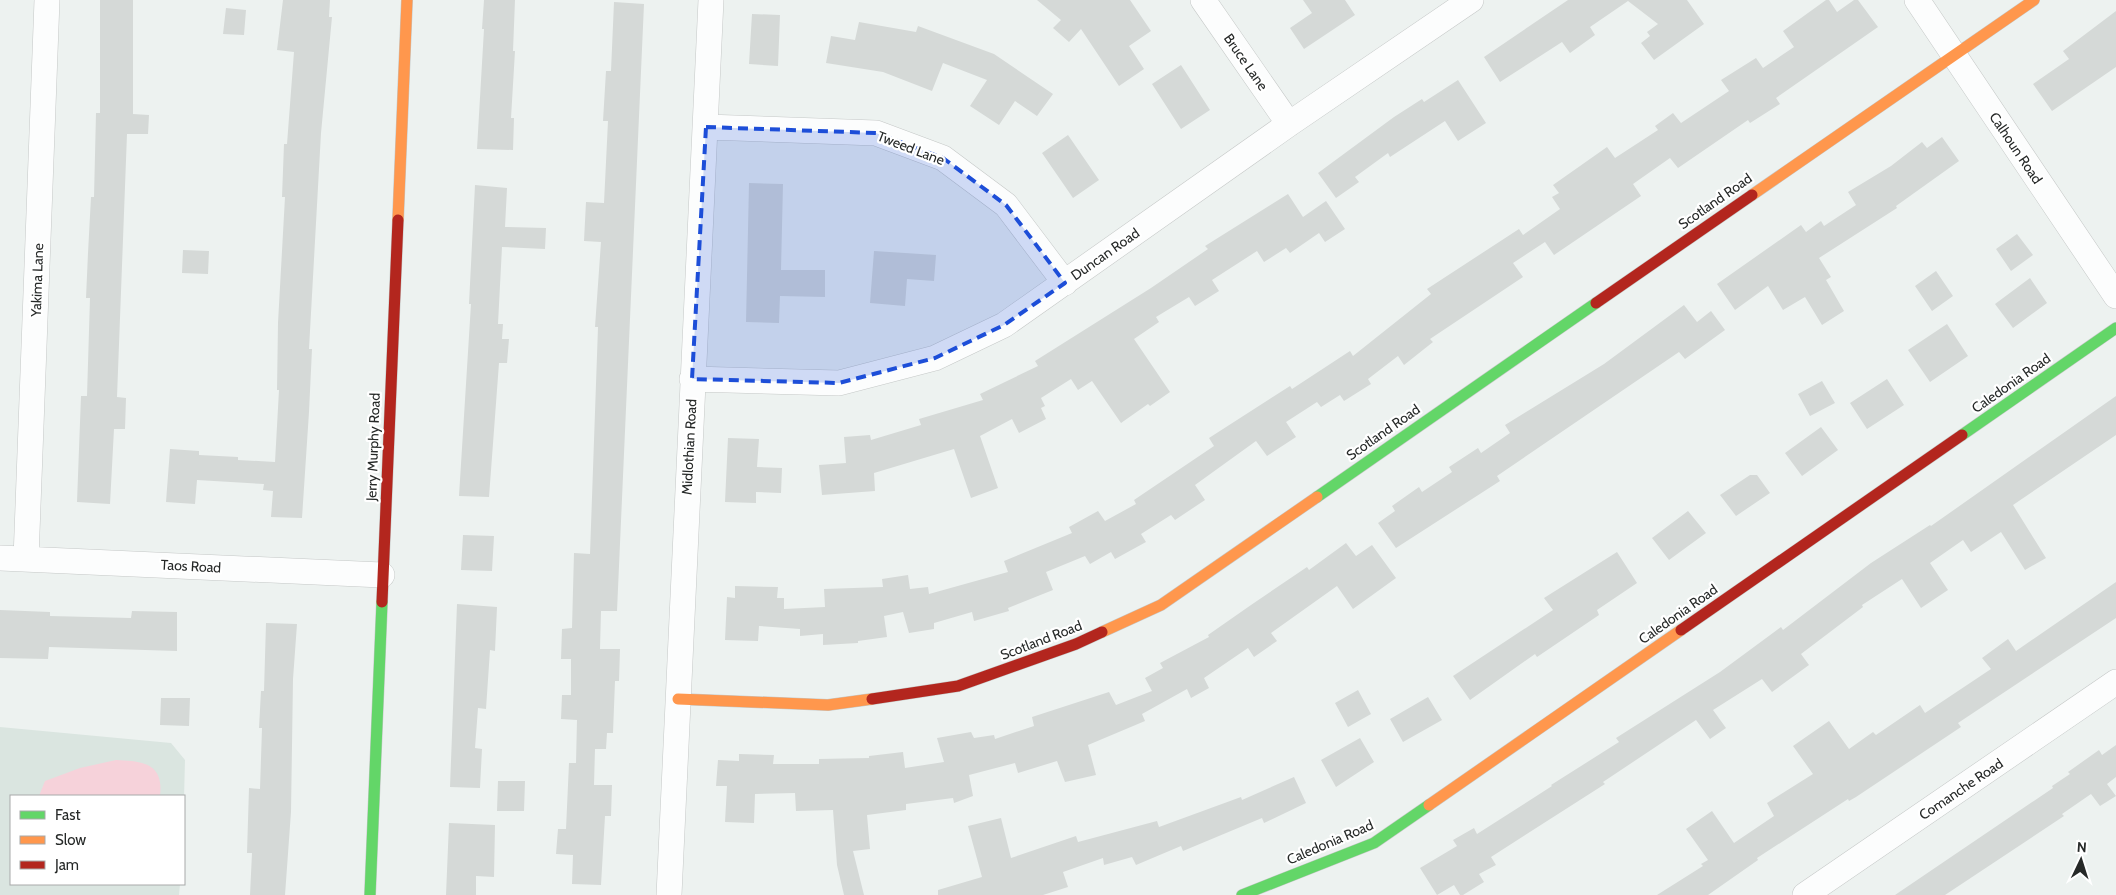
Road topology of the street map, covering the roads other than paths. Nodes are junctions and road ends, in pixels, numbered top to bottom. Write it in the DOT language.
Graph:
graph roads {
  1 [pos="47,0"];
  2 [pos="407,0"];
  3 [pos="711,0"];
  4 [pos="1203,0"];
  5 [pos="1471,0"];
  6 [pos="1917,0"];
  7 [pos="2034,0"];
  8 [pos="1952,55"];
  9 [pos="1289,124"];
  10 [pos="706,127"];
  11 [pos="1064,283"];
  12 [pos="2116,296"];
  13 [pos="2116,328"];
  14 [pos="692,379"];
  15 [pos="0,558"];
  16 [pos="26,559"];
  17 [pos="382,575"];
  18 [pos="2116,682"];
  19 [pos="678,699"];
  20 [pos="370,895"];
  21 [pos="669,895"];
  22 [pos="1242,895"];
  23 [pos="1805,895"];
  1 -- 16 [label="street, Yakima Lane"];
  2 -- 17 [label="street, Jerry Murphy Road"];
  3 -- 10 [label="street, Midlothian Road"];
  4 -- 9 [label="street, Bruce Lane"];
  5 -- 9 [label="street, Duncan Road"];
  6 -- 8 [label="street, Calhoun Road"];
  7 -- 8 [label="street, Scotland Road"];
  8 -- 12 [label="street, Calhoun Road"];
  8 -- 19 [label="street, Scotland Road"];
  9 -- 11 [label="street, Duncan Road"];
  10 -- 11 [label="street, Tweed Lane"];
  10 -- 14 [label="street, Midlothian Road"];
  11 -- 14 [label="street, Duncan Road"];
  13 -- 22 [label="street, Caledonia Road"];
  14 -- 19 [label="street, Midlothian Road"];
  15 -- 16 [label="street, Taos Road"];
  16 -- 17 [label="street, Taos Road"];
  17 -- 20 [label="street, Jerry Murphy Road"];
  18 -- 23 [label="street, Comanche Road"];
  19 -- 21 [label="street, Midlothian Road"];
}
